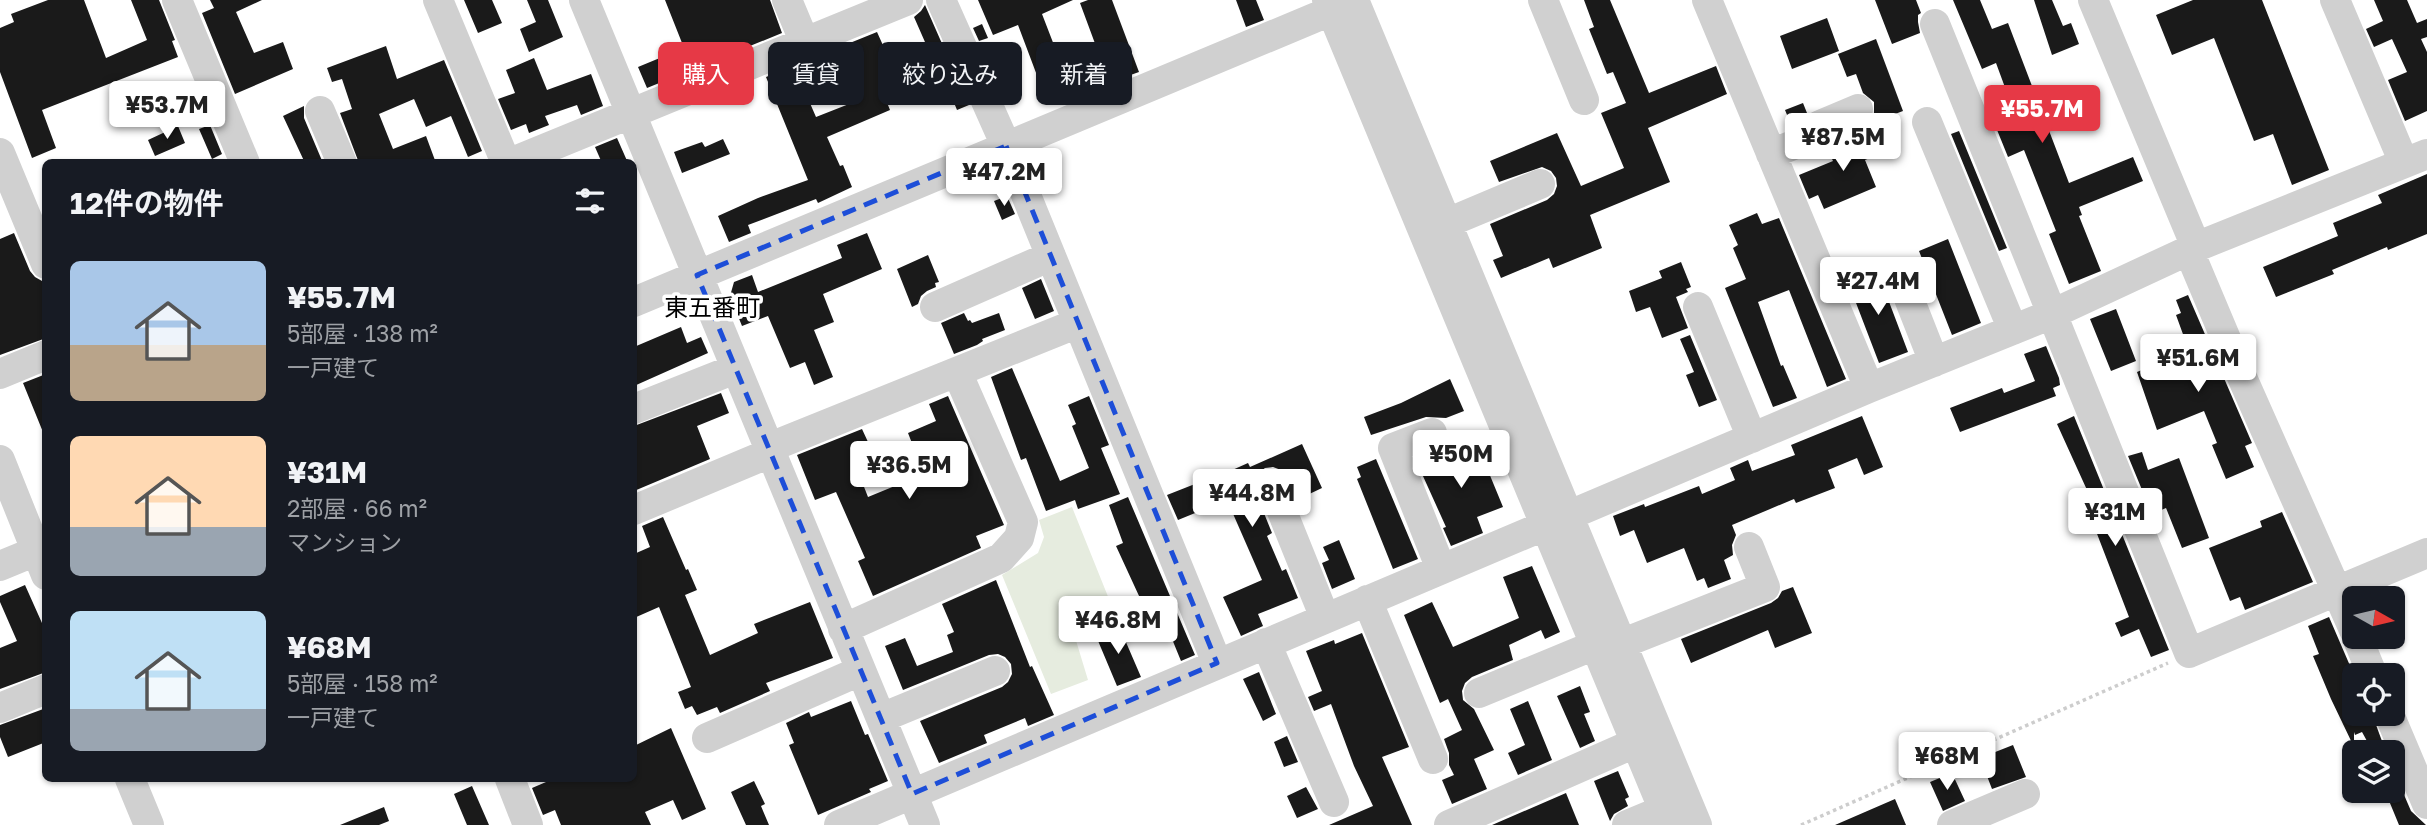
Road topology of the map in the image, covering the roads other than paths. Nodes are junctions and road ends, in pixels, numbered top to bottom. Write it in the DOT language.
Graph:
graph roads {
  1 [pos="177,0"];
  2 [pos="438,0"];
  3 [pos="584,0"];
  4 [pos="788,0"];
  5 [pos="908,0"];
  6 [pos="941,0"];
  7 [pos="1543,0"];
  8 [pos="1707,0"];
  9 [pos="2093,0"];
  10 [pos="2335,0"];
  11 [pos="1345,2"];
  12 [pos="1935,24"];
  13 [pos="805,42"];
  14 [pos="807,42"];
  15 [pos="768,58"];
  16 [pos="1584,100"];
  17 [pos="1858,109"];
  18 [pos="320,111"];
  19 [pos="633,113"];
  20 [pos="1927,122"];
  21 [pos="1006,146"];
  22 [pos="0,153"];
  23 [pos="1771,154"];
  24 [pos="2415,158"];
  25 [pos="243,159"];
  26 [pos="340,159"];
  27 [pos="506,159"];
  28 [pos="518,159"];
  29 [pos="1540,184"];
  30 [pos="1447,223"];
  31 [pos="2193,249"];
  32 [pos="42,254"];
  33 [pos="1051,256"];
  34 [pos="697,275"];
  35 [pos="1901,278"];
  36 [pos="637,301"];
  37 [pos="935,307"];
  38 [pos="1698,307"];
  39 [pos="2052,314"];
  40 [pos="1078,323"];
  41 [pos="2013,330"];
  42 [pos="42,357"];
  43 [pos="1934,362"];
  44 [pos="735,369"];
  45 [pos="957,372"];
  46 [pos="0,374"];
  47 [pos="1869,388"];
  48 [pos="637,408"];
  49 [pos="1432,433"];
  50 [pos="1752,438"];
  51 [pos="769,451"];
  52 [pos="0,460"];
  53 [pos="1271,484"];
  54 [pos="637,509"];
  55 [pos="1557,520"];
  56 [pos="1749,547"];
  57 [pos="2427,553"];
  58 [pos="42,558"];
  59 [pos="0,566"];
  60 [pos="1441,569"];
  61 [pos="2337,592"];
  62 [pos="1367,600"];
  63 [pos="2342,603"];
  64 [pos="1325,618"];
  65 [pos="843,629"];
  66 [pos="1266,643"];
  67 [pos="1608,644"];
  68 [pos="1217,663"];
  69 [pos="860,671"];
  70 [pos="995,671"];
  71 [pos="42,691"];
  72 [pos="1479,693"];
  73 [pos="0,708"];
  74 [pos="881,718"];
  75 [pos="2394,726"];
  76 [pos="707,738"];
  77 [pos="1635,743"];
  78 [pos="1433,759"];
  79 [pos="131,782"];
  80 [pos="516,782"];
  81 [pos="912,794"];
  82 [pos="2025,794"];
  83 [pos="1334,802"];
  84 [pos="2427,803"];
  85 [pos="1666,817"];
  86 [pos="149,825"];
  87 [pos="528,825"];
  88 [pos="839,825"];
  89 [pos="925,825"];
  90 [pos="1449,825"];
  91 [pos="1627,825"];
  92 [pos="1697,825"];
  93 [pos="1952,825"];
  1 -- 25 [label="street"];
  2 -- 27 [label="street"];
  3 -- 19 [label="street"];
  4 -- 13 [label="street"];
  5 -- 14 [label="street"];
  6 -- 21 [label="street"];
  7 -- 16 [label="street"];
  8 -- 23 [label="street"];
  9 -- 31 [label="street"];
  10 -- 24 [label="street"];
  11 -- 21 [label="street"];
  11 -- 30 [label="street"];
  11 -- 55 [label="street"];
  12 -- 39 [label="street"];
  15 -- 19 [label="street"];
  17 -- 23 [label="street"];
  18 -- 26 [label="street"];
  19 -- 28 [label="street"];
  19 -- 34 [label="street"];
  20 -- 41 [label="street"];
  21 -- 33 [label="street"];
  21 -- 34 [label="street"];
  22 -- 32 [label="street"];
  23 -- 47 [label="street"];
  24 -- 31 [label="street"];
  29 -- 30 [label="street"];
  30 -- 55 [label="street"];
  31 -- 39 [label="street"];
  31 -- 61 [label="street"];
  33 -- 37 [label="street"];
  33 -- 40 [label="street"];
  34 -- 36 [label="street"];
  34 -- 44 [label="street"];
  35 -- 43 [label="street"];
  38 -- 50 [label="street"];
  39 -- 41 [label="street"];
  39 -- 61 [label="street"];
  40 -- 45 [label="street"];
  40 -- 68 [label="street"];
  41 -- 43 [label="street"];
  42 -- 46 [label="street"];
  43 -- 47 [label="street"];
  44 -- 48 [label="street"];
  44 -- 51 [label="street"];
  45 -- 51 [label="street"];
  45 -- 65 [label="street"];
  47 -- 50 [label="street"];
  49 -- 60 [label="street"];
  50 -- 55 [label="street"];
  51 -- 54 [label="street"];
  51 -- 65 [label="street"];
  52 -- 58 [label="street"];
  53 -- 64 [label="street"];
  55 -- 60 [label="street"];
  55 -- 67 [label="street"];
  56 -- 67 [label="street"];
  57 -- 61 [label="street"];
  58 -- 59 [label="street"];
  60 -- 62 [label="street"];
  61 -- 63 [label="street"];
  62 -- 64 [label="street"];
  62 -- 78 [label="street"];
  64 -- 66 [label="street"];
  65 -- 69 [label="street"];
  66 -- 68 [label="street"];
  66 -- 83 [label="street"];
  67 -- 72 [label="street"];
  67 -- 77 [label="street"];
  67 -- 92 [label="street"];
  68 -- 81 [label="street"];
  69 -- 74 [label="street"];
  69 -- 76 [label="street"];
  70 -- 74 [label="street"];
  71 -- 73 [label="street"];
  74 -- 81 [label="street"];
  75 -- 84 [label="street"];
  77 -- 85 [label="street"];
  77 -- 90 [label="street"];
  79 -- 86 [label="street"];
  80 -- 87 [label="street"];
  81 -- 88 [label="street"];
  81 -- 89 [label="street"];
  82 -- 93 [label="street"];
  85 -- 91 [label="street"];
}
